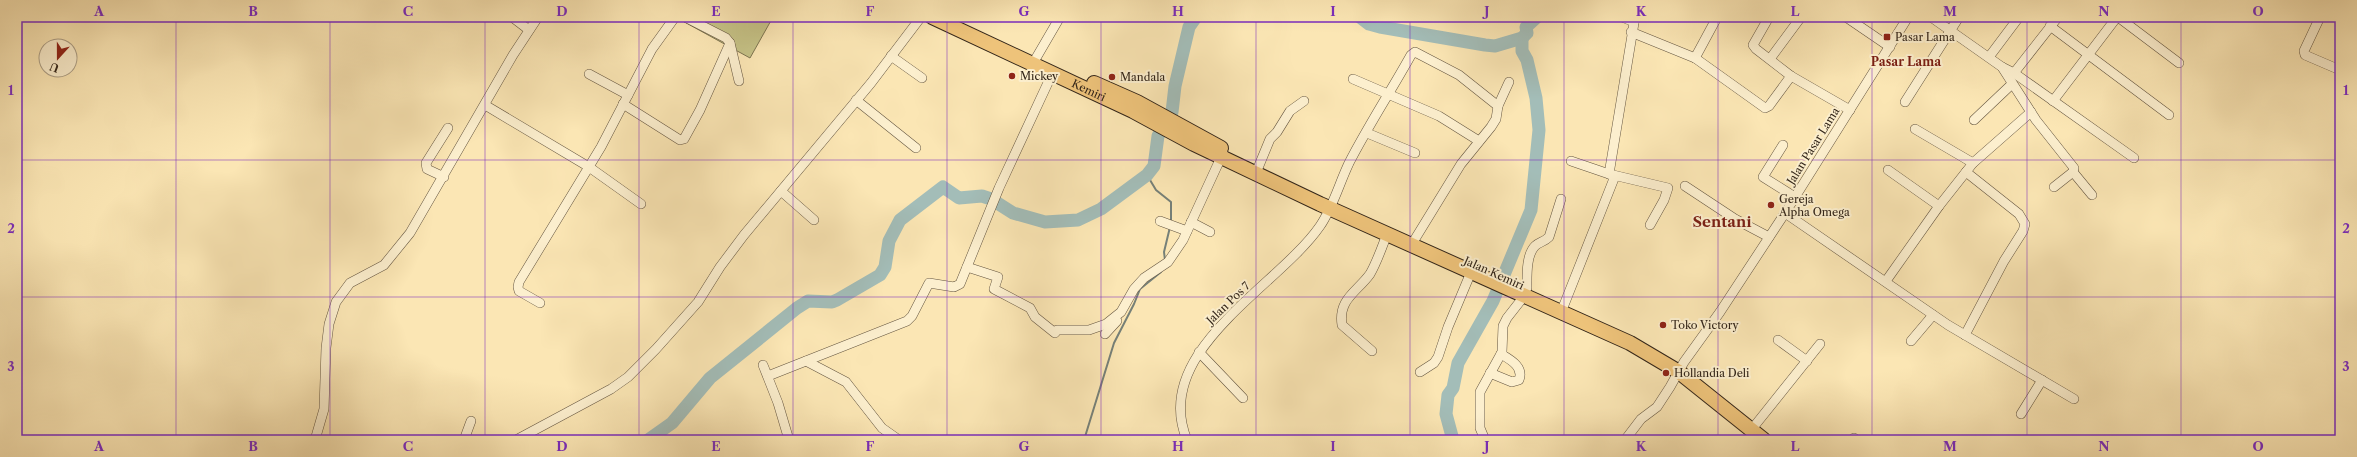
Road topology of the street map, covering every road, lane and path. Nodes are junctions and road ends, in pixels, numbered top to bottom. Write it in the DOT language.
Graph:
graph roads {
  1 [pos="512,17"];
  2 [pos="538,17"];
  3 [pos="675,17"];
  4 [pos="685,17"];
  5 [pos="921,17"];
  6 [pos="932,17"];
  7 [pos="951,17"];
  8 [pos="1060,17"];
  9 [pos="1622,17"];
  10 [pos="1769,17"];
  11 [pos="1801,17"];
  12 [pos="1846,17"];
  13 [pos="1908,17"];
  14 [pos="1931,17"];
  15 [pos="1960,17"];
  16 [pos="2019,17"];
  17 [pos="2058,17"];
  18 [pos="2117,17"];
  19 [pos="2320,17"];
  20 [pos="1634,19"];
  21 [pos="1715,21"];
  22 [pos="2050,26"];
  23 [pos="529,30"];
  24 [pos="1951,30"];
  25 [pos="1631,32"];
  26 [pos="730,43"];
  27 [pos="1890,47"];
  28 [pos="2089,54"];
  29 [pos="891,56"];
  30 [pos="1695,58"];
  31 [pos="1989,58"];
  32 [pos="1770,60"];
  33 [pos="1034,62"];
  34 [pos="2179,64"];
  35 [pos="2002,67"];
  36 [pos="2340,70"];
  37 [pos="2014,73"];
  38 [pos="589,74"];
  39 [pos="1052,74"];
  40 [pos="1791,76"];
  41 [pos="922,78"];
  42 [pos="1353,79"];
  43 [pos="739,80"];
  44 [pos="1509,82"];
  45 [pos="2012,84"];
  46 [pos="1389,94"];
  47 [pos="628,95"];
  48 [pos="856,100"];
  49 [pos="1304,101"];
  50 [pos="2053,101"];
  51 [pos="1904,102"];
  52 [pos="623,104"];
  53 [pos="485,105"];
  54 [pos="1498,106"];
  55 [pos="1135,107"];
  56 [pos="1850,110"];
  57 [pos="2031,112"];
  58 [pos="2169,115"];
  59 [pos="1974,120"];
  60 [pos="448,128"];
  61 [pos="1915,129"];
  62 [pos="1367,133"];
  63 [pos="1196,139"];
  64 [pos="1479,141"];
  65 [pos="1783,145"];
  66 [pos="916,148"];
  67 [pos="1415,153"];
  68 [pos="1223,154"];
  69 [pos="2134,158"];
  70 [pos="1571,161"];
  71 [pos="1973,163"];
  72 [pos="589,168"];
  73 [pos="1258,168"];
  74 [pos="1888,170"];
  75 [pos="1966,172"];
  76 [pos="2073,172"];
  77 [pos="1612,175"];
  78 [pos="444,177"];
  79 [pos="1685,186"];
  80 [pos="2054,187"];
  81 [pos="781,191"];
  82 [pos="2092,195"];
  83 [pos="1795,197"];
  84 [pos="1561,199"];
  85 [pos="641,204"];
  86 [pos="1331,205"];
  87 [pos="1939,206"];
  88 [pos="1785,213"];
  89 [pos="814,220"];
  90 [pos="1167,223"];
  91 [pos="1650,225"];
  92 [pos="1189,227"];
  93 [pos="1210,232"];
  94 [pos="1387,234"];
  95 [pos="1769,237"];
  96 [pos="1415,239"];
  97 [pos="967,267"];
  98 [pos="1478,270"];
  99 [pos="1886,282"];
  100 [pos="1523,290"];
  101 [pos="540,303"];
  102 [pos="1564,305"];
  103 [pos="1121,312"];
  104 [pos="1933,315"];
  105 [pos="1105,334"];
  106 [pos="1965,335"];
  107 [pos="1778,340"];
  108 [pos="1911,341"];
  109 [pos="1820,344"];
  110 [pos="1372,351"];
  111 [pos="1199,352"];
  112 [pos="1501,354"];
  113 [pos="806,361"];
  114 [pos="1807,361"];
  115 [pos="763,365"];
  116 [pos="1680,368"];
  117 [pos="1420,372"];
  118 [pos="1490,373"];
  119 [pos="768,376"];
  120 [pos="2042,380"];
  121 [pos="1243,398"];
  122 [pos="2074,399"];
  123 [pos="2020,414"];
  124 [pos="471,421"];
  125 [pos="1763,435"];
  126 [pos="316,440"];
  127 [pos="464,440"];
  128 [pos="516,440"];
  129 [pos="789,440"];
  130 [pos="899,440"];
  131 [pos="1187,440"];
  132 [pos="1485,440"];
  133 [pos="1625,440"];
  1 -- 23 [label="street"];
  2 -- 23 [label="street"];
  3 -- 47 [label="street"];
  4 -- 26 [label="street"];
  5 -- 29 [label="street"];
  6 -- 33 [label="highway, Kemiri"];
  7 -- 33 [label="highway, Kemiri"];
  8 -- 33 [label="street"];
  9 -- 20 [label="street"];
  10 -- 32 [label="street"];
  11 -- 32 [label="street"];
  12 -- 27 [label="street"];
  13 -- 27 [label="street, Jalan Pasar Lama"];
  14 -- 24 [label="street"];
  15 -- 24 [label="street"];
  16 -- 31 [label="street"];
  17 -- 22 [label="street"];
  18 -- 28 [label="street"];
  18 -- 34 [label="street"];
  19 -- 36 [label="street"];
  20 -- 25 [label="street"];
  21 -- 30 [label="street"];
  22 -- 28 [label="street"];
  22 -- 37 [label="street"];
  23 -- 53 [label="street"];
  24 -- 31 [label="street"];
  24 -- 51 [label="street"];
  25 -- 30 [label="street"];
  25 -- 77 [label="street"];
  26 -- 43 [label="street"];
  26 -- 52 [label="street"];
  27 -- 56 [label="street, Jalan Pasar Lama"];
  28 -- 50 [label="street"];
  28 -- 58 [label="street"];
  29 -- 41 [label="street"];
  29 -- 48 [label="street"];
  30 -- 40 [label="street"];
  31 -- 35 [label="street"];
  32 -- 40 [label="street"];
  33 -- 39 [label="highway, Kemiri"];
  33 -- 55 [label="highway, Kemiri"];
  35 -- 37 [label="street"];
  35 -- 45 [label="street"];
  37 -- 50 [label="street"];
  38 -- 47 [label="street"];
  39 -- 55 [label="highway, Kemiri"];
  39 -- 97 [label="street"];
  40 -- 56 [label="street"];
  42 -- 46 [label="street"];
  44 -- 54 [label="street"];
  45 -- 57 [label="street"];
  45 -- 59 [label="street"];
  46 -- 54 [label="street, Jalan Pos 7"];
  46 -- 62 [label="street, Jalan Pos 7"];
  46 -- 64 [label="street"];
  47 -- 52 [label="street"];
  48 -- 66 [label="street"];
  48 -- 81 [label="street"];
  49 -- 73 [label="street"];
  50 -- 69 [label="street"];
  52 -- 72 [label="street"];
  53 -- 72 [label="street"];
  53 -- 78 [label="street"];
  54 -- 64 [label="street"];
  55 -- 63 [label="highway, Kemiri"];
  56 -- 83 [label="street, Jalan Pasar Lama"];
  57 -- 71 [label="street"];
  57 -- 76 [label="street"];
  60 -- 78 [label="street"];
  61 -- 71 [label="street"];
  62 -- 67 [label="street"];
  62 -- 86 [label="street, Jalan Pos 7"];
  63 -- 68 [label="highway, Jalan Kemiri"];
  64 -- 96 [label="street"];
  65 -- 83 [label="street"];
  68 -- 73 [label="highway, Jalan Kemiri"];
  68 -- 86 [label="highway, Jalan Kemiri"];
  68 -- 92 [label="street"];
  70 -- 77 [label="street"];
  71 -- 75 [label="street"];
  72 -- 85 [label="street"];
  72 -- 101 [label="street"];
  73 -- 86 [label="highway, Jalan Kemiri"];
  74 -- 87 [label="street"];
  75 -- 87 [label="street"];
  75 -- 106 [label="street"];
  76 -- 80 [label="street"];
  76 -- 82 [label="street"];
  77 -- 91 [label="street"];
  77 -- 102 [label="street"];
  78 -- 126 [label="street"];
  79 -- 95 [label="street"];
  81 -- 89 [label="street"];
  81 -- 128 [label="street"];
  83 -- 88 [label="street, Jalan Pasar Lama"];
  84 -- 100 [label="street"];
  86 -- 94 [label="highway, Jalan Kemiri"];
  86 -- 96 [label="highway, Jalan Kemiri"];
  86 -- 111 [label="street, Jalan Pos 7"];
  87 -- 99 [label="street"];
  88 -- 95 [label="street, Jalan Pasar Lama"];
  88 -- 99 [label="street"];
  90 -- 92 [label="street"];
  92 -- 93 [label="street"];
  92 -- 103 [label="street"];
  94 -- 98 [label="highway, Jalan Kemiri"];
  94 -- 110 [label="street"];
  95 -- 116 [label="street, Jalan Pasar Lama"];
  96 -- 98 [label="highway, Jalan Kemiri"];
  97 -- 103 [label="street"];
  97 -- 113 [label="street"];
  98 -- 100 [label="highway, Jalan Kemiri"];
  98 -- 117 [label="street"];
  99 -- 104 [label="street"];
  100 -- 102 [label="highway, Jalan Kemiri"];
  100 -- 112 [label="street"];
  100 -- 116 [label="highway, Jalan Kemiri"];
  102 -- 116 [label="highway, Jalan Kemiri"];
  103 -- 105 [label="street"];
  104 -- 106 [label="street"];
  104 -- 108 [label="street"];
  106 -- 120 [label="street"];
  107 -- 114 [label="street"];
  109 -- 114 [label="street"];
  111 -- 121 [label="street"];
  111 -- 131 [label="street, Jalan Pos 7"];
  112 -- 118 [label="street"];
  112 -- 118 [label="street"];
  113 -- 119 [label="street"];
  113 -- 130 [label="street"];
  114 -- 125 [label="street"];
  115 -- 119 [label="street"];
  116 -- 125 [label="highway, Jalan Kemiri"];
  116 -- 133 [label="street, Jalan Pasar Lama"];
  118 -- 132 [label="street"];
  119 -- 129 [label="street"];
  120 -- 122 [label="street"];
  120 -- 123 [label="street"];
  124 -- 127 [label="street"];
}
